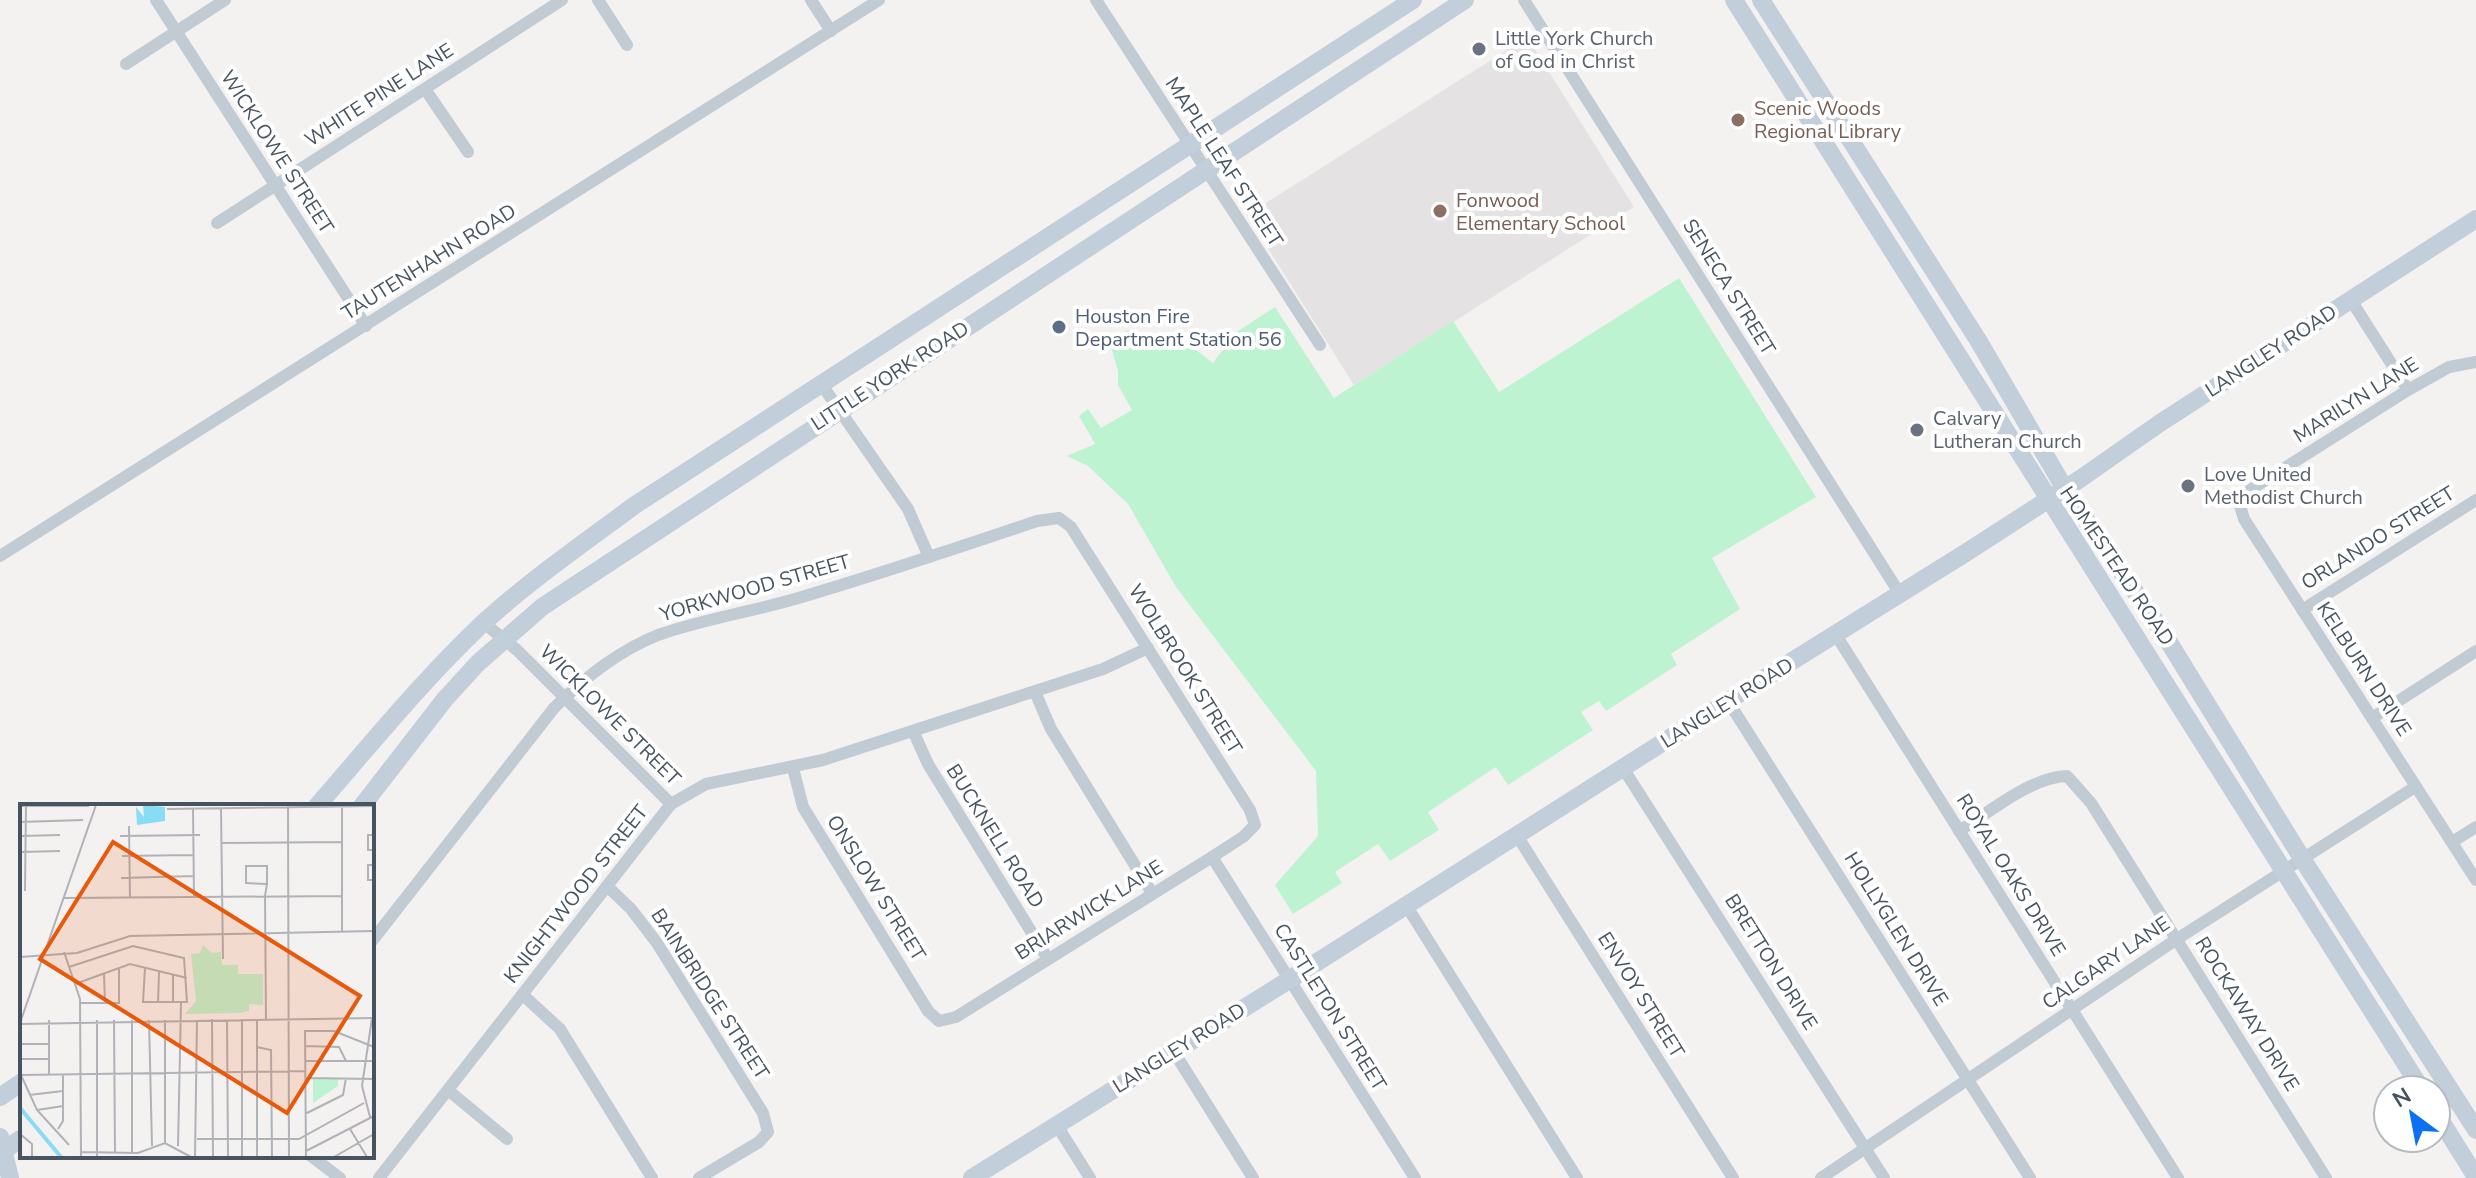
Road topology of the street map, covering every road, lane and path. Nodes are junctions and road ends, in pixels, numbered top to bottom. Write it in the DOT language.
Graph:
graph roads {
  1 [pos="156,0"];
  2 [pos="225,0"];
  3 [pos="562,0"];
  4 [pos="598,0"];
  5 [pos="811,0"];
  6 [pos="879,0"];
  7 [pos="1096,0"];
  8 [pos="1413,0"];
  9 [pos="1465,0"];
  10 [pos="1524,0"];
  11 [pos="1734,0"];
  12 [pos="1761,0"];
  13 [pos="831,31"];
  14 [pos="176,32"];
  15 [pos="1788,44"];
  16 [pos="627,45"];
  17 [pos="1769,55"];
  18 [pos="126,64"];
  19 [pos="425,89"];
  20 [pos="1189,145"];
  21 [pos="468,152"];
  22 [pos="1204,170"];
  23 [pos="276,185"];
  24 [pos="2476,219"];
  25 [pos="217,223"];
  26 [pos="1043,241"];
  27 [pos="1004,265"];
  28 [pos="1057,266"];
  29 [pos="1021,290"];
  30 [pos="2351,300"];
  31 [pos="366,326"];
  32 [pos="1978,340"];
  33 [pos="1320,345"];
  34 [pos="1959,354"];
  35 [pos="2476,362"];
  36 [pos="822,385"];
  37 [pos="2408,390"];
  38 [pos="839,410"];
  39 [pos="680,476"];
  40 [pos="2262,483"];
  41 [pos="2058,494"];
  42 [pos="2476,500"];
  43 [pos="697,504"];
  44 [pos="598,533"];
  45 [pos="1076,536"];
  46 [pos="0,556"];
  47 [pos="929,557"];
  48 [pos="614,559"];
  49 [pos="1900,594"];
  50 [pos="2302,610"];
  51 [pos="484,623"];
  52 [pos="2162,631"];
  53 [pos="1836,635"];
  54 [pos="505,639"];
  55 [pos="2141,643"];
  56 [pos="1148,648"];
  57 [pos="2476,651"];
  58 [pos="1035,692"];
  59 [pos="565,697"];
  60 [pos="1728,701"];
  61 [pos="2216,718"];
  62 [pos="2372,718"];
  63 [pos="913,731"];
  64 [pos="2196,731"];
  65 [pos="793,768"];
  66 [pos="1623,768"];
  67 [pos="2415,787"];
  68 [pos="319,804"];
  69 [pos="364,804"];
  70 [pos="671,804"];
  71 [pos="1255,825"];
  72 [pos="2476,827"];
  73 [pos="1959,831"];
  74 [pos="1516,834"];
  75 [pos="2452,842"];
  76 [pos="1212,857"];
  77 [pos="2303,860"];
  78 [pos="2285,871"];
  79 [pos="2476,880"];
  80 [pos="607,886"];
  81 [pos="1152,893"];
  82 [pos="1406,905"];
  83 [pos="374,938"];
  84 [pos="2177,939"];
  85 [pos="1048,959"];
  86 [pos="1289,980"];
  87 [pos="523,995"];
  88 [pos="2393,998"];
  89 [pos="2072,1009"];
  90 [pos="2372,1011"];
  91 [pos="939,1021"];
  92 [pos="1174,1052"];
  93 [pos="2412,1074"];
  94 [pos="1968,1079"];
  95 [pos="20,1083"];
  96 [pos="448,1090"];
  97 [pos="0,1097"];
  98 [pos="2463,1108"];
  99 [pos="2452,1113"];
  100 [pos="1056,1124"];
  101 [pos="2476,1130"];
  102 [pos="20,1139"];
  103 [pos="507,1139"];
  104 [pos="2452,1139"];
  105 [pos="1,1147"];
  106 [pos="1866,1150"];
  107 [pos="314,1158"];
  108 [pos="2476,1177"];
  109 [pos="10,1178"];
  110 [pos="340,1178"];
  111 [pos="379,1178"];
  112 [pos="652,1178"];
  113 [pos="699,1178"];
  114 [pos="972,1178"];
  115 [pos="1090,1178"];
  116 [pos="1253,1178"];
  117 [pos="1415,1178"];
  118 [pos="1577,1178"];
  119 [pos="1733,1178"];
  120 [pos="1821,1178"];
  121 [pos="1884,1178"];
  122 [pos="2030,1178"];
  123 [pos="2178,1178"];
  124 [pos="2326,1178"];
  1 -- 14 [label="street, WICKLOWE STREET"];
  2 -- 14 [label="street"];
  3 -- 19 [label="street, WHITE PINE LANE"];
  4 -- 16 [label="street"];
  5 -- 13 [label="street"];
  6 -- 13 [label="street, TAUTENHAHN ROAD"];
  7 -- 20 [label="street, MAPLE LEAF STREET"];
  8 -- 20 [label="main road, LITTLE YORK ROAD"];
  9 -- 22 [label="main road, LITTLE YORK ROAD"];
  10 -- 49 [label="street, SENECA STREET"];
  11 -- 17 [label="main road, HOMESTEAD ROAD"];
  12 -- 15 [label="main road, HOMESTEAD ROAD"];
  13 -- 31 [label="street, TAUTENHAHN ROAD"];
  14 -- 18 [label="street"];
  14 -- 23 [label="street, WICKLOWE STREET"];
  15 -- 17 [label="main road"];
  15 -- 32 [label="main road, HOMESTEAD ROAD"];
  17 -- 34 [label="main road, HOMESTEAD ROAD"];
  19 -- 21 [label="street"];
  19 -- 23 [label="street, WHITE PINE LANE"];
  20 -- 22 [label="street, MAPLE LEAF STREET"];
  20 -- 26 [label="main road, LITTLE YORK ROAD"];
  22 -- 28 [label="main road, LITTLE YORK ROAD"];
  22 -- 33 [label="street, MAPLE LEAF STREET"];
  23 -- 25 [label="street, WHITE PINE LANE"];
  23 -- 31 [label="street, WICKLOWE STREET"];
  24 -- 30 [label="main road, LANGLEY ROAD"];
  26 -- 27 [label="main road, LITTLE YORK ROAD"];
  26 -- 28 [label="main road"];
  27 -- 29 [label="main road"];
  27 -- 36 [label="main road, LITTLE YORK ROAD"];
  28 -- 29 [label="main road, LITTLE YORK ROAD"];
  29 -- 38 [label="main road, LITTLE YORK ROAD"];
  30 -- 37 [label="street"];
  30 -- 41 [label="main road, LANGLEY ROAD"];
  31 -- 46 [label="street, TAUTENHAHN ROAD"];
  32 -- 34 [label="main road"];
  32 -- 41 [label="main road, HOMESTEAD ROAD"];
  34 -- 41 [label="main road, HOMESTEAD ROAD"];
  35 -- 37 [label="street, MARILYN LANE"];
  36 -- 38 [label="street"];
  36 -- 39 [label="main road, LITTLE YORK ROAD"];
  37 -- 40 [label="street, MARILYN LANE"];
  38 -- 43 [label="main road, LITTLE YORK ROAD"];
  38 -- 47 [label="street"];
  39 -- 43 [label="main road"];
  39 -- 44 [label="main road, LITTLE YORK ROAD"];
  40 -- 50 [label="street, KELBURN DRIVE"];
  41 -- 49 [label="main road, LANGLEY ROAD"];
  41 -- 52 [label="main road, HOMESTEAD ROAD"];
  41 -- 55 [label="main road, HOMESTEAD ROAD"];
  42 -- 50 [label="street, ORLANDO STREET"];
  43 -- 48 [label="main road, LITTLE YORK ROAD"];
  44 -- 48 [label="main road"];
  44 -- 51 [label="main road, LITTLE YORK ROAD"];
  45 -- 47 [label="street, YORKWOOD STREET"];
  45 -- 56 [label="street, WOLBROOK STREET"];
  47 -- 59 [label="street, YORKWOOD STREET"];
  48 -- 54 [label="main road, LITTLE YORK ROAD"];
  49 -- 53 [label="main road, LANGLEY ROAD"];
  50 -- 62 [label="street, KELBURN DRIVE"];
  51 -- 54 [label="street, WICKLOWE STREET"];
  51 -- 68 [label="main road, LITTLE YORK ROAD"];
  52 -- 55 [label="main road"];
  52 -- 61 [label="main road, HOMESTEAD ROAD"];
  53 -- 60 [label="main road, LANGLEY ROAD"];
  53 -- 73 [label="street, ROYAL OAKS DRIVE"];
  54 -- 59 [label="street, WICKLOWE STREET"];
  54 -- 69 [label="main road, LITTLE YORK ROAD"];
  55 -- 64 [label="main road, HOMESTEAD ROAD"];
  56 -- 58 [label="street, KNIGHTWOOD STREET"];
  56 -- 71 [label="street, WOLBROOK STREET"];
  57 -- 62 [label="street"];
  58 -- 63 [label="street, KNIGHTWOOD STREET"];
  58 -- 81 [label="street"];
  59 -- 70 [label="street, WICKLOWE STREET"];
  59 -- 83 [label="street, YORKWOOD STREET"];
  60 -- 66 [label="main road, LANGLEY ROAD"];
  60 -- 94 [label="street, HOLLYGLEN DRIVE"];
  61 -- 64 [label="main road"];
  61 -- 77 [label="main road, HOMESTEAD ROAD"];
  62 -- 67 [label="street, KELBURN DRIVE"];
  63 -- 65 [label="street, KNIGHTWOOD STREET"];
  63 -- 85 [label="street, BUCKNELL ROAD"];
  64 -- 78 [label="main road, HOMESTEAD ROAD"];
  65 -- 70 [label="street, KNIGHTWOOD STREET"];
  65 -- 91 [label="street, ONSLOW STREET"];
  66 -- 74 [label="main road, LANGLEY ROAD"];
  66 -- 106 [label="street, BRETTON DRIVE"];
  67 -- 75 [label="street, KELBURN DRIVE"];
  67 -- 77 [label="street, CALGARY LANE"];
  70 -- 80 [label="street, KNIGHTWOOD STREET"];
  71 -- 76 [label="street, BRIARWICK LANE"];
  72 -- 75 [label="street"];
  73 -- 84 [label="street, ROCKAWAY DRIVE"];
  73 -- 89 [label="street, ROYAL OAKS DRIVE"];
  74 -- 82 [label="main road, LANGLEY ROAD"];
  74 -- 119 [label="street, ENVOY STREET"];
  75 -- 79 [label="street, KELBURN DRIVE"];
  76 -- 81 [label="street, BRIARWICK LANE"];
  76 -- 86 [label="street, CASTLETON STREET"];
  77 -- 78 [label="street, CALGARY LANE"];
  77 -- 88 [label="main road, HOMESTEAD ROAD"];
  78 -- 84 [label="street, CALGARY LANE"];
  78 -- 90 [label="main road, HOMESTEAD ROAD"];
  80 -- 87 [label="street, KNIGHTWOOD STREET"];
  80 -- 113 [label="street, BAINBRIDGE STREET"];
  81 -- 85 [label="street, BRIARWICK LANE"];
  82 -- 86 [label="main road, LANGLEY ROAD"];
  82 -- 118 [label="street"];
  84 -- 89 [label="street, CALGARY LANE"];
  84 -- 124 [label="street, ROCKAWAY DRIVE"];
  85 -- 91 [label="street, BRIARWICK LANE"];
  86 -- 92 [label="main road, LANGLEY ROAD"];
  86 -- 117 [label="street, CASTLETON STREET"];
  87 -- 96 [label="street, KNIGHTWOOD STREET"];
  87 -- 112 [label="street"];
  88 -- 90 [label="main road"];
  88 -- 98 [label="main road, HOMESTEAD ROAD"];
  89 -- 94 [label="street, CALGARY LANE"];
  89 -- 123 [label="street, ROYAL OAKS DRIVE"];
  90 -- 93 [label="main road, HOMESTEAD ROAD"];
  92 -- 100 [label="main road, LANGLEY ROAD"];
  92 -- 116 [label="street"];
  94 -- 106 [label="street, CALGARY LANE"];
  94 -- 122 [label="street, HOLLYGLEN DRIVE"];
  95 -- 97 [label="main road"];
  96 -- 103 [label="street"];
  96 -- 111 [label="street, KNIGHTWOOD STREET"];
  98 -- 99 [label="main road"];
  98 -- 101 [label="main road, HOMESTEAD ROAD"];
  100 -- 114 [label="main road, LANGLEY ROAD"];
  100 -- 115 [label="street"];
  102 -- 105 [label="main road"];
  104 -- 108 [label="main road"];
  105 -- 109 [label="main road"];
  106 -- 120 [label="street, CALGARY LANE"];
  106 -- 121 [label="street, BRETTON DRIVE"];
  107 -- 110 [label="street"];
}
